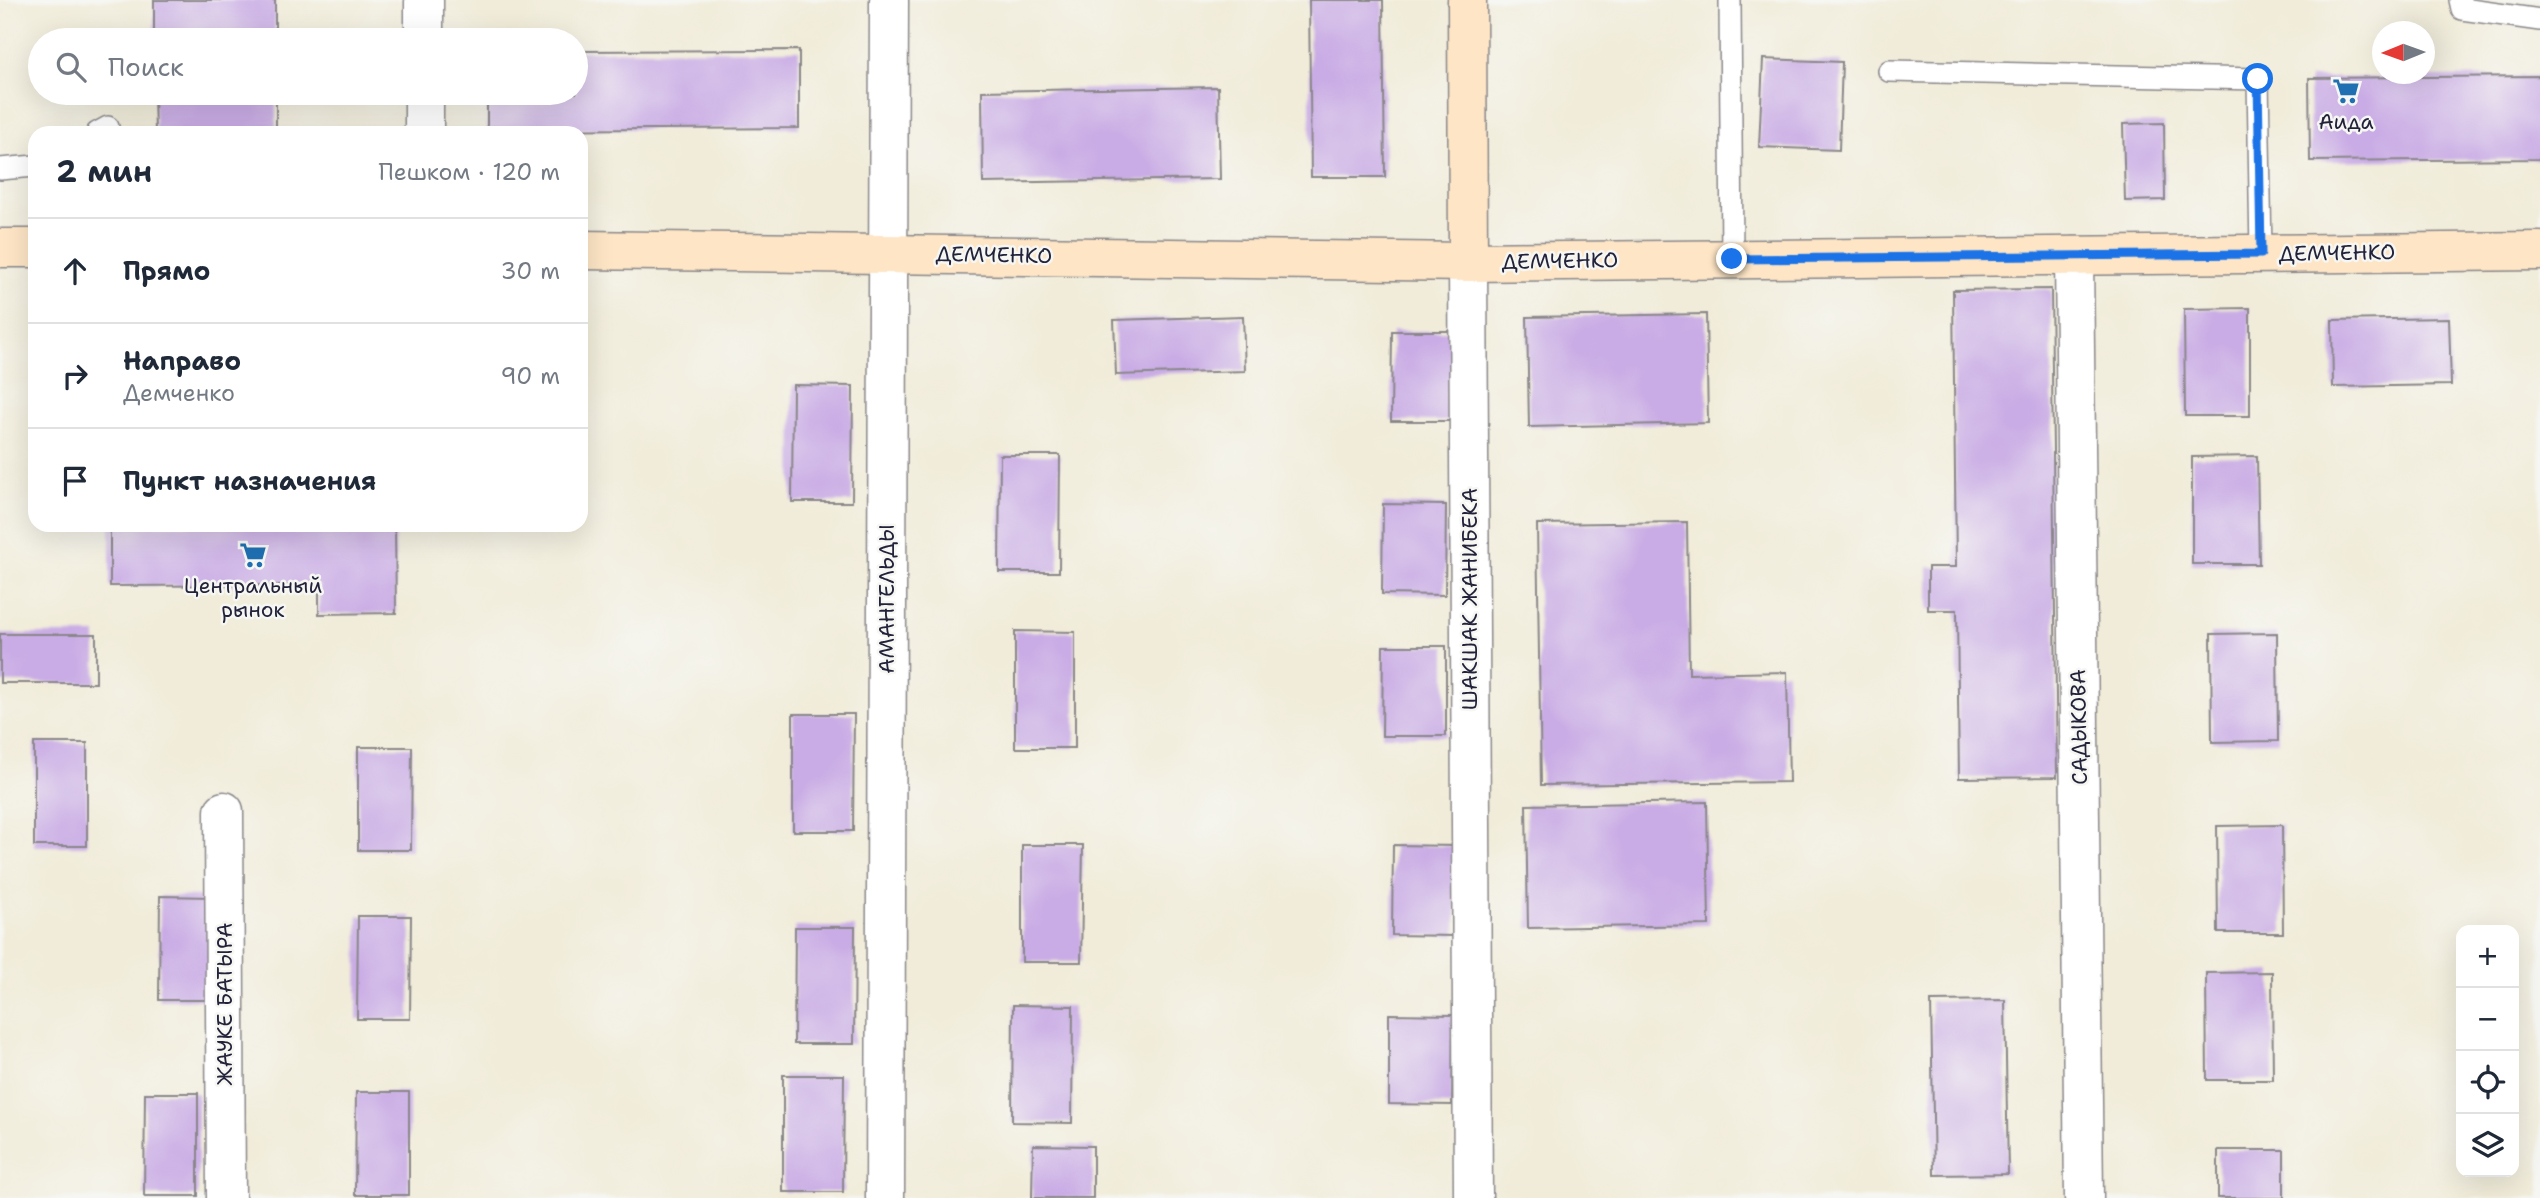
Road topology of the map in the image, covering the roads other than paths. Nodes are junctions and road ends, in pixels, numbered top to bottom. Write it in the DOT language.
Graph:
graph roads {
  1 [pos="424,0"];
  2 [pos="888,0"];
  3 [pos="1467,0"];
  4 [pos="1730,0"];
  5 [pos="2460,0"];
  6 [pos="2540,20"];
  7 [pos="424,28"];
  8 [pos="1889,71"];
  9 [pos="424,105"];
  10 [pos="424,126"];
  11 [pos="28,167"];
  12 [pos="0,169"];
  13 [pos="0,248"];
  14 [pos="28,248"];
  15 [pos="588,250"];
  16 [pos="2540,251"];
  17 [pos="887,253"];
  18 [pos="2261,254"];
  19 [pos="2074,256"];
  20 [pos="1732,259"];
  21 [pos="1468,262"];
  22 [pos="224,811"];
  23 [pos="226,1198"];
  24 [pos="885,1198"];
  25 [pos="1473,1198"];
  26 [pos="2084,1198"];
  1 -- 7 [label="street"];
  2 -- 17 [label="street, АМАНГЕЛЬДЫ"];
  3 -- 21 [label="street, ШАКШАК ЖАНИБЕКА"];
  4 -- 20 [label="lane"];
  5 -- 6 [label="lane"];
  8 -- 18 [label="lane"];
  9 -- 10 [label="street"];
  11 -- 12 [label="lane"];
  13 -- 14 [label="street"];
  15 -- 17 [label="street, ДЕМЧЕНКО"];
  16 -- 18 [label="street, ДЕМЧЕНКО"];
  17 -- 21 [label="street, ДЕМЧЕНКО"];
  17 -- 24 [label="street, АМАНГЕЛЬДЫ"];
  18 -- 19 [label="street, ДЕМЧЕНКО"];
  19 -- 20 [label="street, ДЕМЧЕНКО"];
  19 -- 26 [label="street, САДЫКОВА"];
  20 -- 21 [label="street, ДЕМЧЕНКО"];
  21 -- 25 [label="street, ШАКШАК ЖАНИБЕКА"];
  22 -- 23 [label="street, ЖАУКЕ БАТЫРА"];
}
